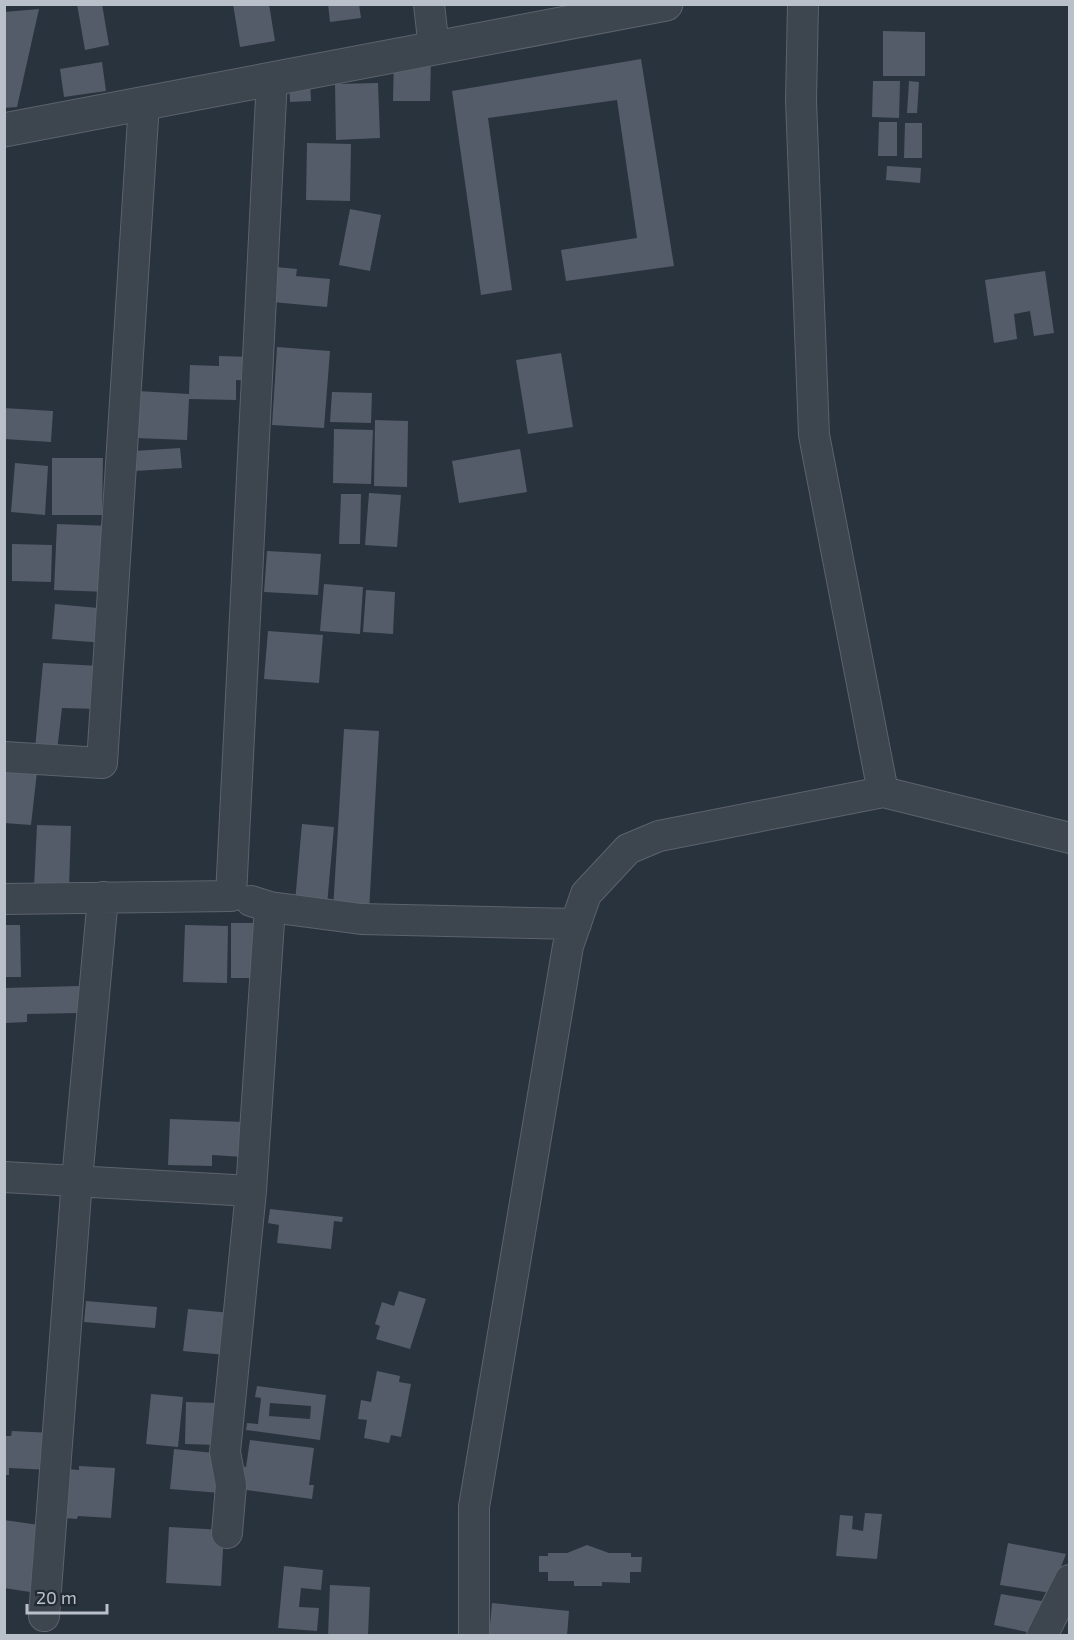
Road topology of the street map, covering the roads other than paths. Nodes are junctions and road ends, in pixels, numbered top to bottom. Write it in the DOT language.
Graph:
graph roads {
  1 [pos="429,4"];
  2 [pos="803,4"];
  3 [pos="654,6"];
  4 [pos="434,48"];
  5 [pos="272,78"];
  6 [pos="144,103"];
  7 [pos="4,130"];
  8 [pos="4,756"];
  9 [pos="883,792"];
  10 [pos="1070,838"];
  11 [pos="231,896"];
  12 [pos="103,897"];
  13 [pos="4,899"];
  14 [pos="270,907"];
  15 [pos="576,924"];
  16 [pos="4,1177"];
  17 [pos="77,1180"];
  18 [pos="251,1191"];
  19 [pos="227,1533"];
  20 [pos="1070,1580"];
  21 [pos="44,1616"];
  22 [pos="474,1635"];
  23 [pos="1042,1635"];
  1 -- 4 [label="street"];
  2 -- 9 [label="street"];
  3 -- 4 [label="street"];
  4 -- 5 [label="street"];
  5 -- 6 [label="street"];
  5 -- 11 [label="street"];
  6 -- 7 [label="street"];
  6 -- 8 [label="street"];
  9 -- 10 [label="street"];
  9 -- 15 [label="street"];
  11 -- 12 [label="street"];
  11 -- 14 [label="street"];
  12 -- 13 [label="street"];
  12 -- 17 [label="street"];
  14 -- 15 [label="street"];
  14 -- 18 [label="street"];
  15 -- 22 [label="street"];
  16 -- 17 [label="street"];
  17 -- 18 [label="street"];
  17 -- 21 [label="street"];
  18 -- 19 [label="street"];
  20 -- 23 [label="street"];
}
